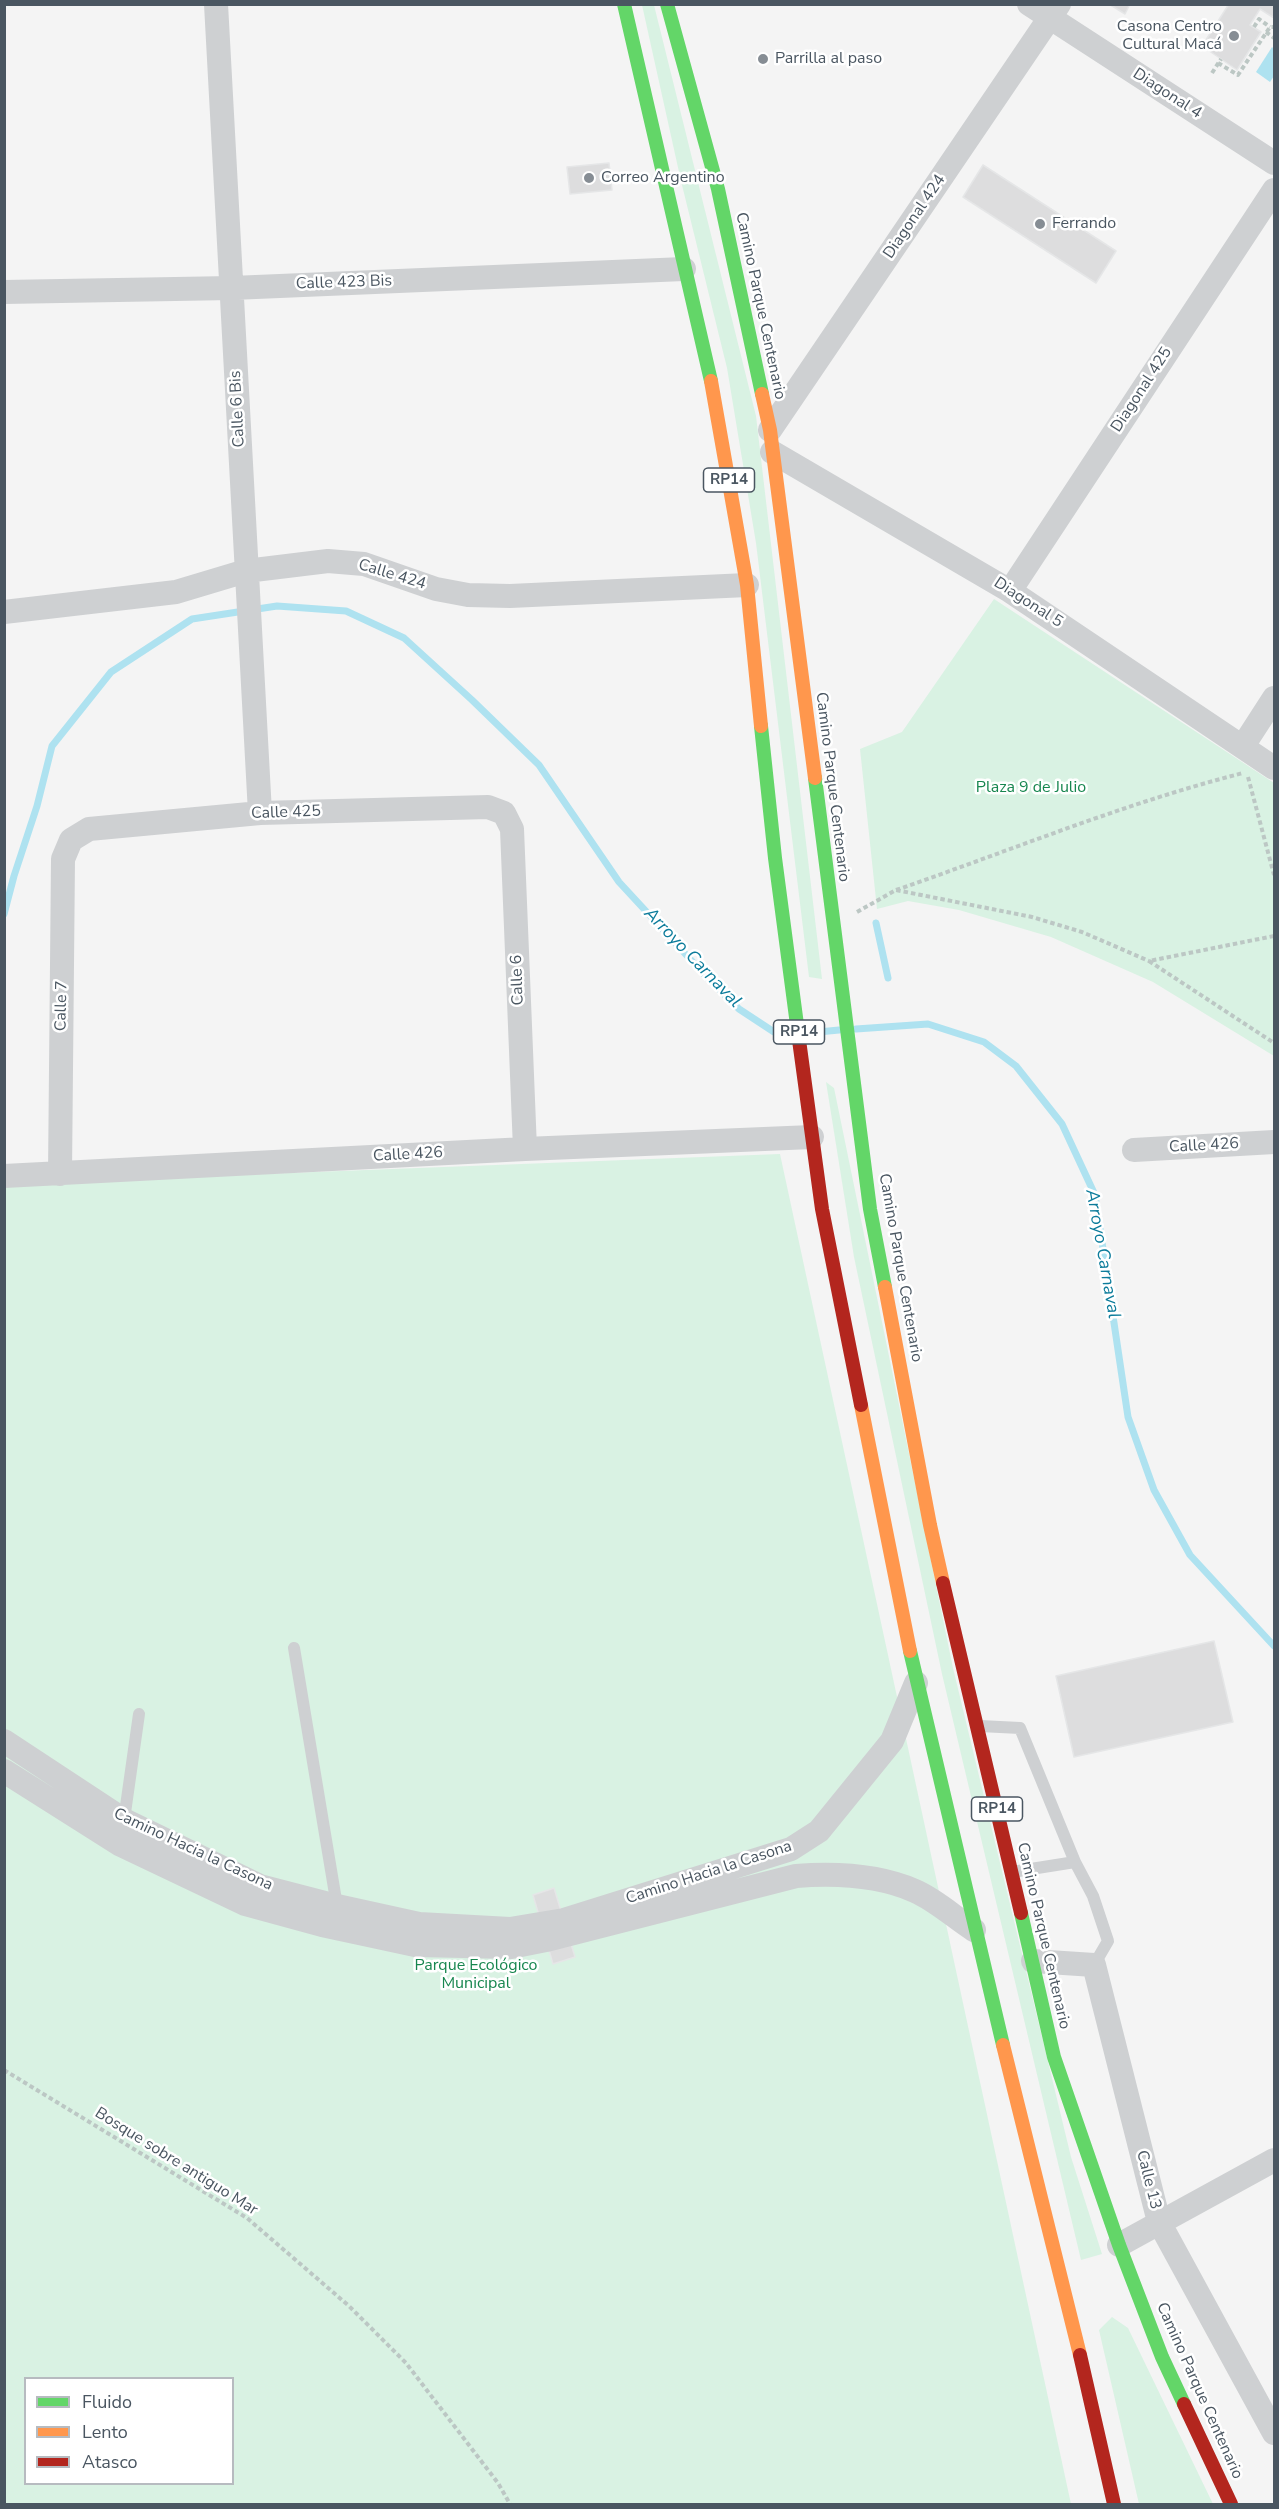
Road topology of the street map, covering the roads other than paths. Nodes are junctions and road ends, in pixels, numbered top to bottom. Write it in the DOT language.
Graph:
graph roads {
  1 [pos="216,4"];
  2 [pos="624,4"];
  3 [pos="667,4"];
  4 [pos="1029,4"];
  5 [pos="1055,12"];
  6 [pos="701,74"];
  7 [pos="1275,163"];
  8 [pos="718,189"];
  9 [pos="1275,190"];
  10 [pos="684,269"];
  11 [pos="232,288"];
  12 [pos="4,291"];
  13 [pos="771,441"];
  14 [pos="247,576"];
  15 [pos="747,585"];
  16 [pos="1011,591"];
  17 [pos="4,612"];
  18 [pos="1275,698"];
  19 [pos="1243,746"];
  20 [pos="1275,768"];
  21 [pos="260,813"];
  22 [pos="504,813"];
  23 [pos="71,840"];
  24 [pos="812,1137"];
  25 [pos="1275,1142"];
  26 [pos="525,1149"];
  27 [pos="1134,1150"];
  28 [pos="60,1174"];
  29 [pos="4,1176"];
  30 [pos="294,1648"];
  31 [pos="916,1683"];
  32 [pos="139,1714"];
  33 [pos="978,1726"];
  34 [pos="4,1741"];
  35 [pos="4,1771"];
  36 [pos="131,1832"];
  37 [pos="1075,1862"];
  38 [pos="1012,1872"];
  39 [pos="328,1912"];
  40 [pos="555,1930"];
  41 [pos="974,1930"];
  42 [pos="1033,1960"];
  43 [pos="1094,1965"];
  44 [pos="1275,2160"];
  45 [pos="1159,2222"];
  46 [pos="1119,2245"];
  47 [pos="1275,2433"];
  48 [pos="1114,2505"];
  49 [pos="1231,2505"];
  1 -- 11 [label="street, Calle 6 Bis"];
  2 -- 10 [label="main road, RP14"];
  3 -- 8 [label="main road, Camino Parque Centenario / RP14"];
  4 -- 5 [label="street, Diagonal 4"];
  5 -- 7 [label="street, Diagonal 4"];
  5 -- 13 [label="street, Diagonal 424"];
  6 -- 8 [label="main road"];
  8 -- 13 [label="main road, Camino Parque Centenario / RP14"];
  9 -- 16 [label="street, Diagonal 425"];
  10 -- 11 [label="street, Calle 423 Bis"];
  10 -- 15 [label="main road, RP14"];
  11 -- 12 [label="street, Calle 423 Bis"];
  11 -- 14 [label="street, Calle 6 Bis"];
  13 -- 16 [label="street, Diagonal 5"];
  13 -- 33 [label="main road, Camino Parque Centenario / RP14"];
  14 -- 15 [label="street, Calle 424"];
  14 -- 17 [label="street, Calle 424"];
  14 -- 21 [label="street, Calle 6 Bis"];
  15 -- 24 [label="main road, RP14"];
  16 -- 19 [label="street, Diagonal 5"];
  18 -- 19 [label="street"];
  19 -- 20 [label="street, Diagonal 5"];
  21 -- 22 [label="street, Calle 425"];
  21 -- 23 [label="street, Calle 425"];
  22 -- 26 [label="street, Calle 6"];
  23 -- 28 [label="street, Calle 7"];
  24 -- 26 [label="street, Calle 426"];
  24 -- 31 [label="main road, RP14"];
  25 -- 27 [label="street, Calle 426"];
  26 -- 28 [label="street, Calle 426"];
  28 -- 29 [label="street, Calle 426"];
  30 -- 39 [label="lane"];
  31 -- 40 [label="street, Camino Hacia la Casona"];
  31 -- 41 [label="main road, RP14"];
  32 -- 36 [label="lane"];
  33 -- 37 [label="lane"];
  33 -- 38 [label="main road, Camino Parque Centenario / RP14"];
  34 -- 36 [label="street, Camino Hacia la Casona"];
  35 -- 36 [label="street, Camino Hacia la Casona"];
  36 -- 39 [label="street, Camino Hacia la Casona"];
  37 -- 38 [label="lane"];
  37 -- 43 [label="lane"];
  38 -- 42 [label="main road, Camino Parque Centenario / RP14"];
  39 -- 40 [label="street, Camino Hacia la Casona"];
  40 -- 41 [label="street, Camino Hacia la Casona"];
  41 -- 48 [label="main road, RP14"];
  42 -- 43 [label="street"];
  42 -- 46 [label="main road, Camino Parque Centenario / RP14"];
  43 -- 45 [label="street, Calle 13"];
  44 -- 45 [label="street"];
  45 -- 46 [label="street"];
  45 -- 47 [label="street, Calle 13"];
  46 -- 49 [label="main road, Camino Parque Centenario / RP14"];
}
